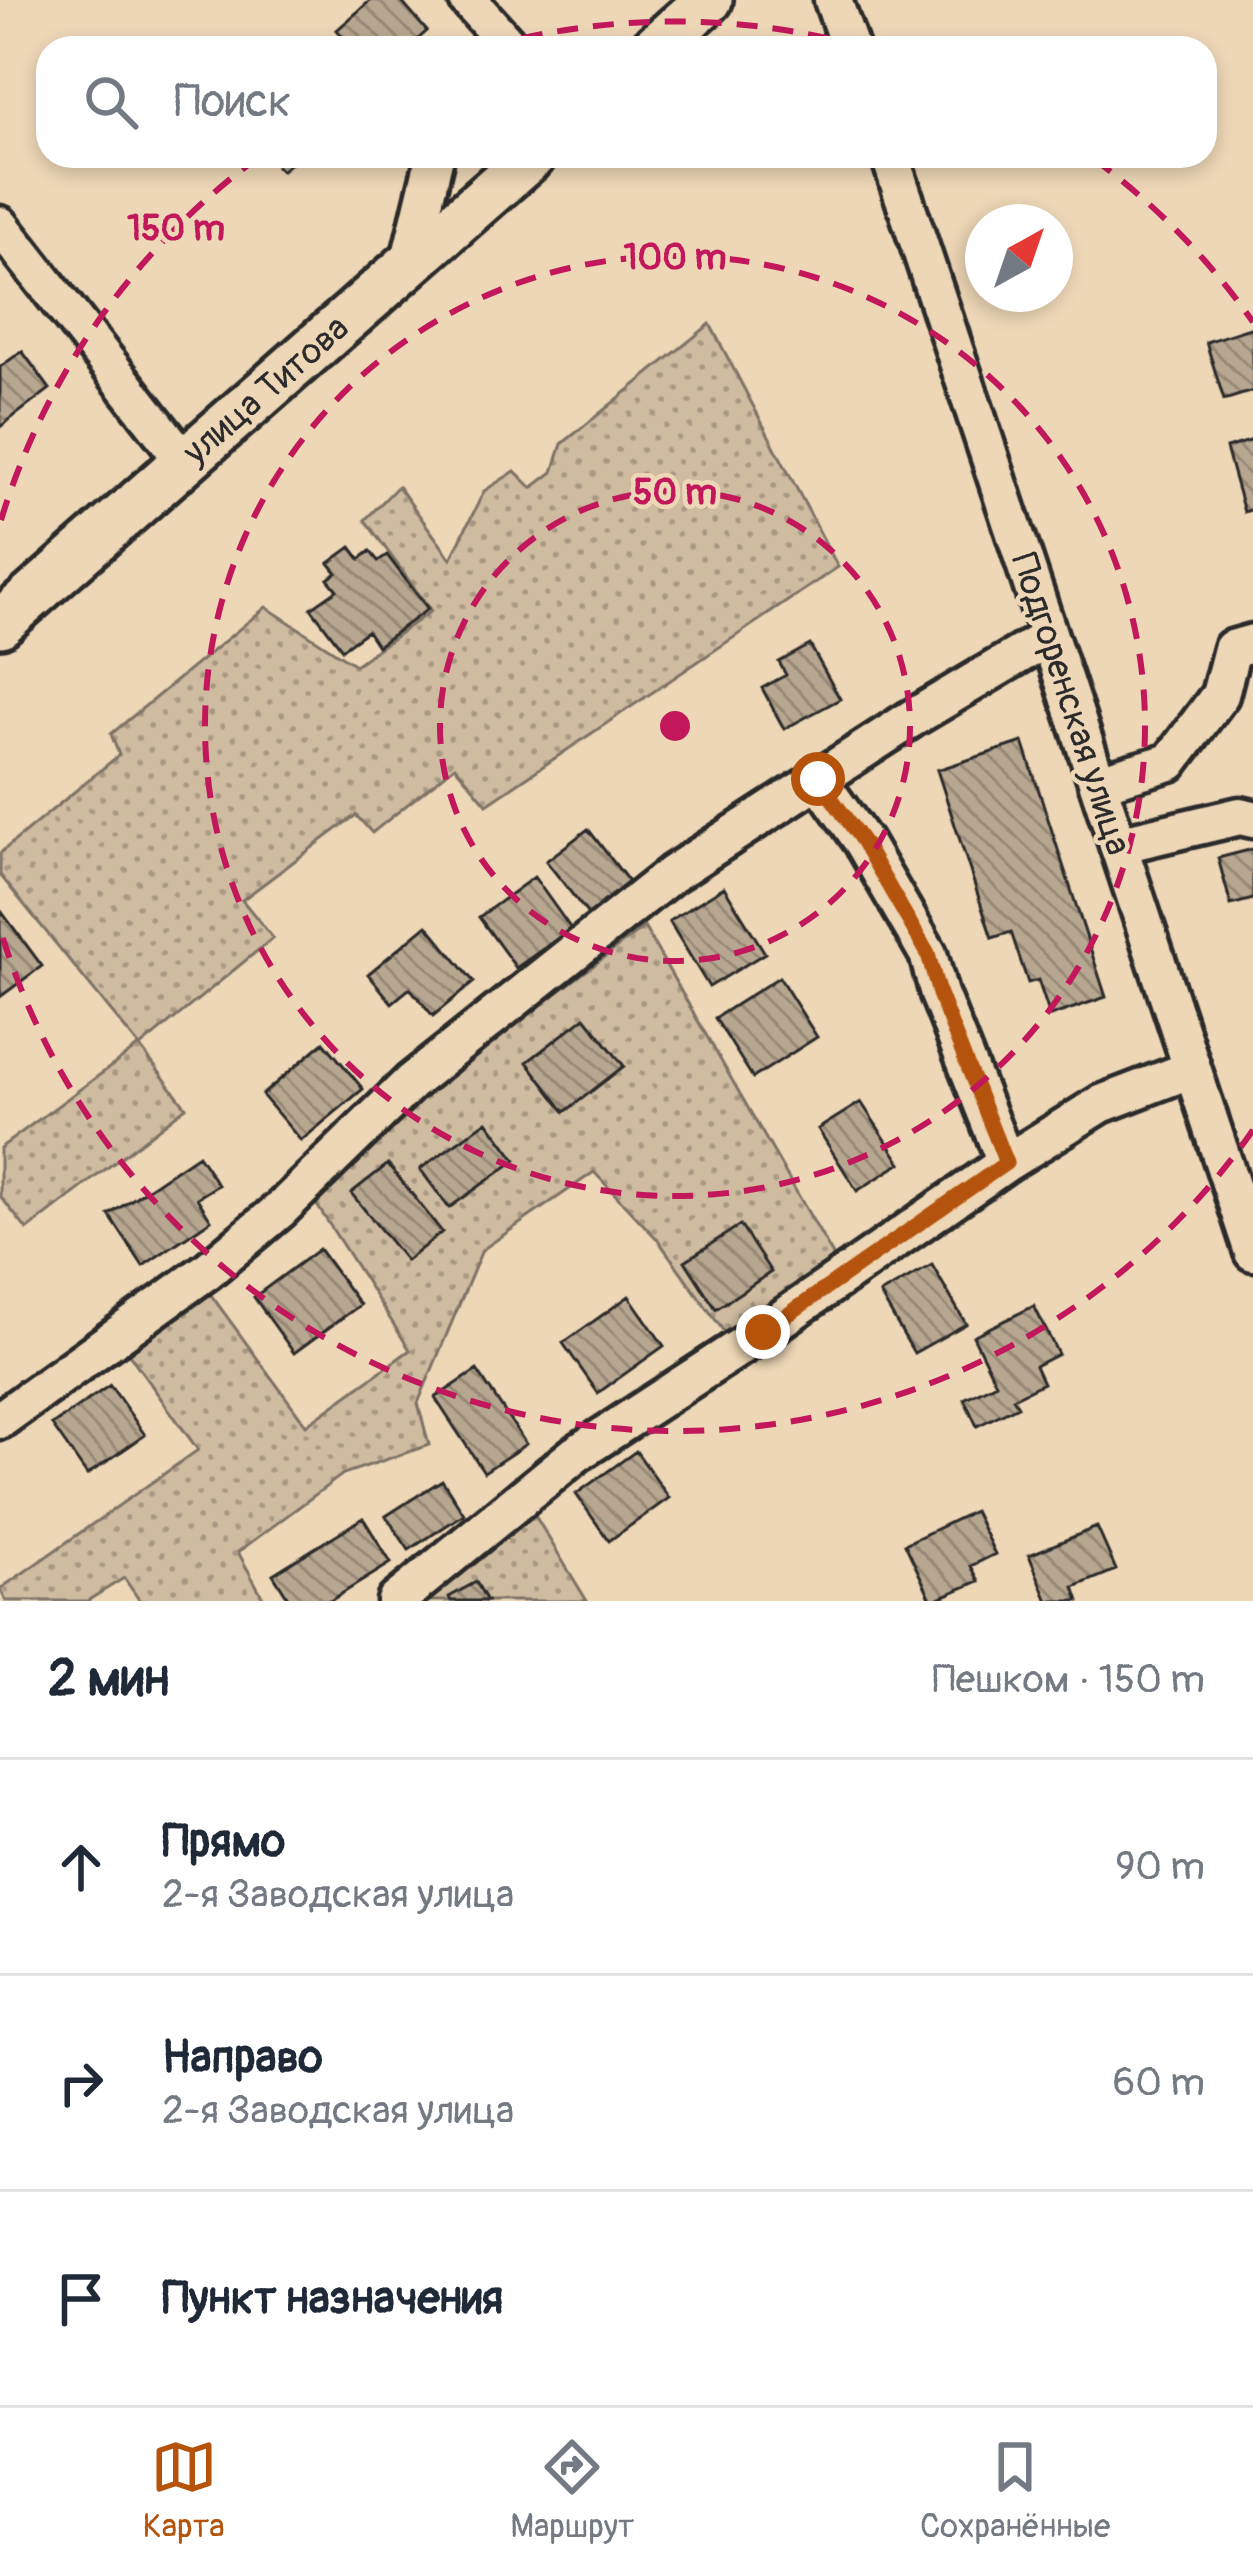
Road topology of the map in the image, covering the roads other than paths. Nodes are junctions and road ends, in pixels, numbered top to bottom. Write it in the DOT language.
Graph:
graph roads {
  1 [pos="468,0"];
  2 [pos="709,0"];
  3 [pos="833,0"];
  4 [pos="500,36"];
  5 [pos="668,36"];
  6 [pos="846,36"];
  7 [pos="432,168"];
  8 [pos="518,168"];
  9 [pos="894,168"];
  10 [pos="0,226"];
  11 [pos="409,264"];
  12 [pos="185,461"];
  13 [pos="0,624"];
  14 [pos="1048,637"];
  15 [pos="1253,643"];
  16 [pos="818,779"];
  17 [pos="1097,783"];
  18 [pos="1253,819"];
  19 [pos="1118,845"];
  20 [pos="1192,1069"];
  21 [pos="1006,1163"];
  22 [pos="1245,1206"];
  23 [pos="1253,1252"];
  24 [pos="0,1420"];
  25 [pos="396,1601"];
  1 -- 4 [label="street"];
  2 -- 5 [label="main road"];
  3 -- 6 [label="street"];
  7 -- 11 [label="street"];
  8 -- 11 [label="main road, улица Титова"];
  9 -- 14 [label="street, Подгоренская улица"];
  10 -- 12 [label="street"];
  11 -- 12 [label="main road, улица Титова"];
  12 -- 13 [label="main road, улица Титова"];
  14 -- 16 [label="street"];
  14 -- 17 [label="street, Подгоренская улица"];
  15 -- 17 [label="street"];
  16 -- 21 [label="street"];
  16 -- 24 [label="street"];
  17 -- 19 [label="street, Подгоренская улица"];
  18 -- 19 [label="street"];
  19 -- 20 [label="street, Подгоренская улица"];
  20 -- 21 [label="street"];
  20 -- 22 [label="street, Подгоренская улица"];
  21 -- 25 [label="street"];
  22 -- 23 [label="street, Подгоренская улица"];
}
